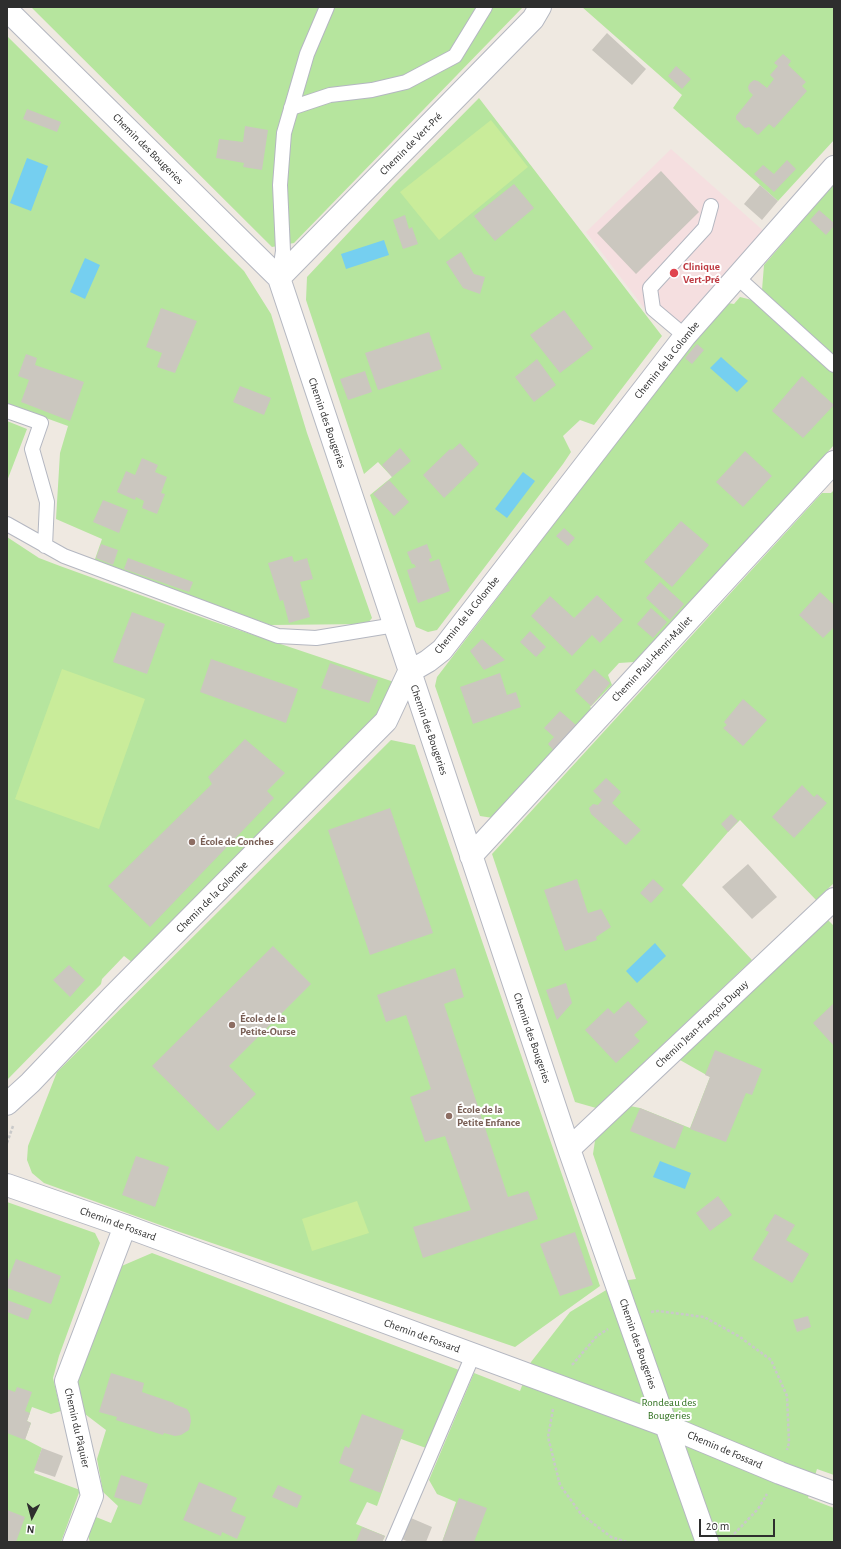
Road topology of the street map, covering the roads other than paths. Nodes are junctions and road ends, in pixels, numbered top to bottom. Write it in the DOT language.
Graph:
graph roads {
  1 [pos="327,7"];
  2 [pos="485,7"];
  3 [pos="540,7"];
  4 [pos="7,10"];
  5 [pos="290,108"];
  6 [pos="834,167"];
  7 [pos="711,206"];
  8 [pos="737,277"];
  9 [pos="279,278"];
  10 [pos="685,336"];
  11 [pos="834,365"];
  12 [pos="7,411"];
  13 [pos="834,462"];
  14 [pos="7,524"];
  15 [pos="45,546"];
  16 [pos="395,625"];
  17 [pos="409,672"];
  18 [pos="471,856"];
  19 [pos="834,899"];
  20 [pos="7,1104"];
  21 [pos="570,1149"];
  22 [pos="7,1185"];
  23 [pos="125,1226"];
  24 [pos="473,1355"];
  25 [pos="667,1426"];
  26 [pos="834,1493"];
  27 [pos="717,1540"];
  28 [pos="74,1542"];
  29 [pos="392,1542"];
  1 -- 5 [label="lane"];
  2 -- 5 [label="lane"];
  3 -- 9 [label="street, Chemin de Vert-Pré"];
  4 -- 9 [label="street, Chemin des Bougeries"];
  5 -- 9 [label="lane"];
  6 -- 8 [label="street, Chemin de la Colombe"];
  7 -- 10 [label="lane"];
  8 -- 10 [label="street, Chemin de la Colombe"];
  8 -- 11 [label="lane"];
  9 -- 16 [label="street, Chemin des Bougeries"];
  10 -- 17 [label="street, Chemin de la Colombe"];
  12 -- 15 [label="lane"];
  13 -- 18 [label="street, Chemin Paul-Henri-Mallet"];
  14 -- 15 [label="lane"];
  15 -- 16 [label="lane"];
  16 -- 17 [label="street, Chemin des Bougeries"];
  17 -- 18 [label="street, Chemin des Bougeries"];
  17 -- 20 [label="street, Chemin de la Colombe"];
  18 -- 21 [label="street, Chemin des Bougeries"];
  19 -- 21 [label="street, Chemin Jean-François Dupuy"];
  21 -- 25 [label="street, Chemin des Bougeries"];
  22 -- 23 [label="street, Chemin de Fossard"];
  23 -- 24 [label="street, Chemin de Fossard"];
  23 -- 28 [label="street, Chemin du Pâquier"];
  24 -- 25 [label="street, Chemin de Fossard"];
  24 -- 29 [label="lane"];
  25 -- 26 [label="street, Chemin de Fossard"];
  25 -- 27 [label="street, Chemin des Bougeries"];
}
